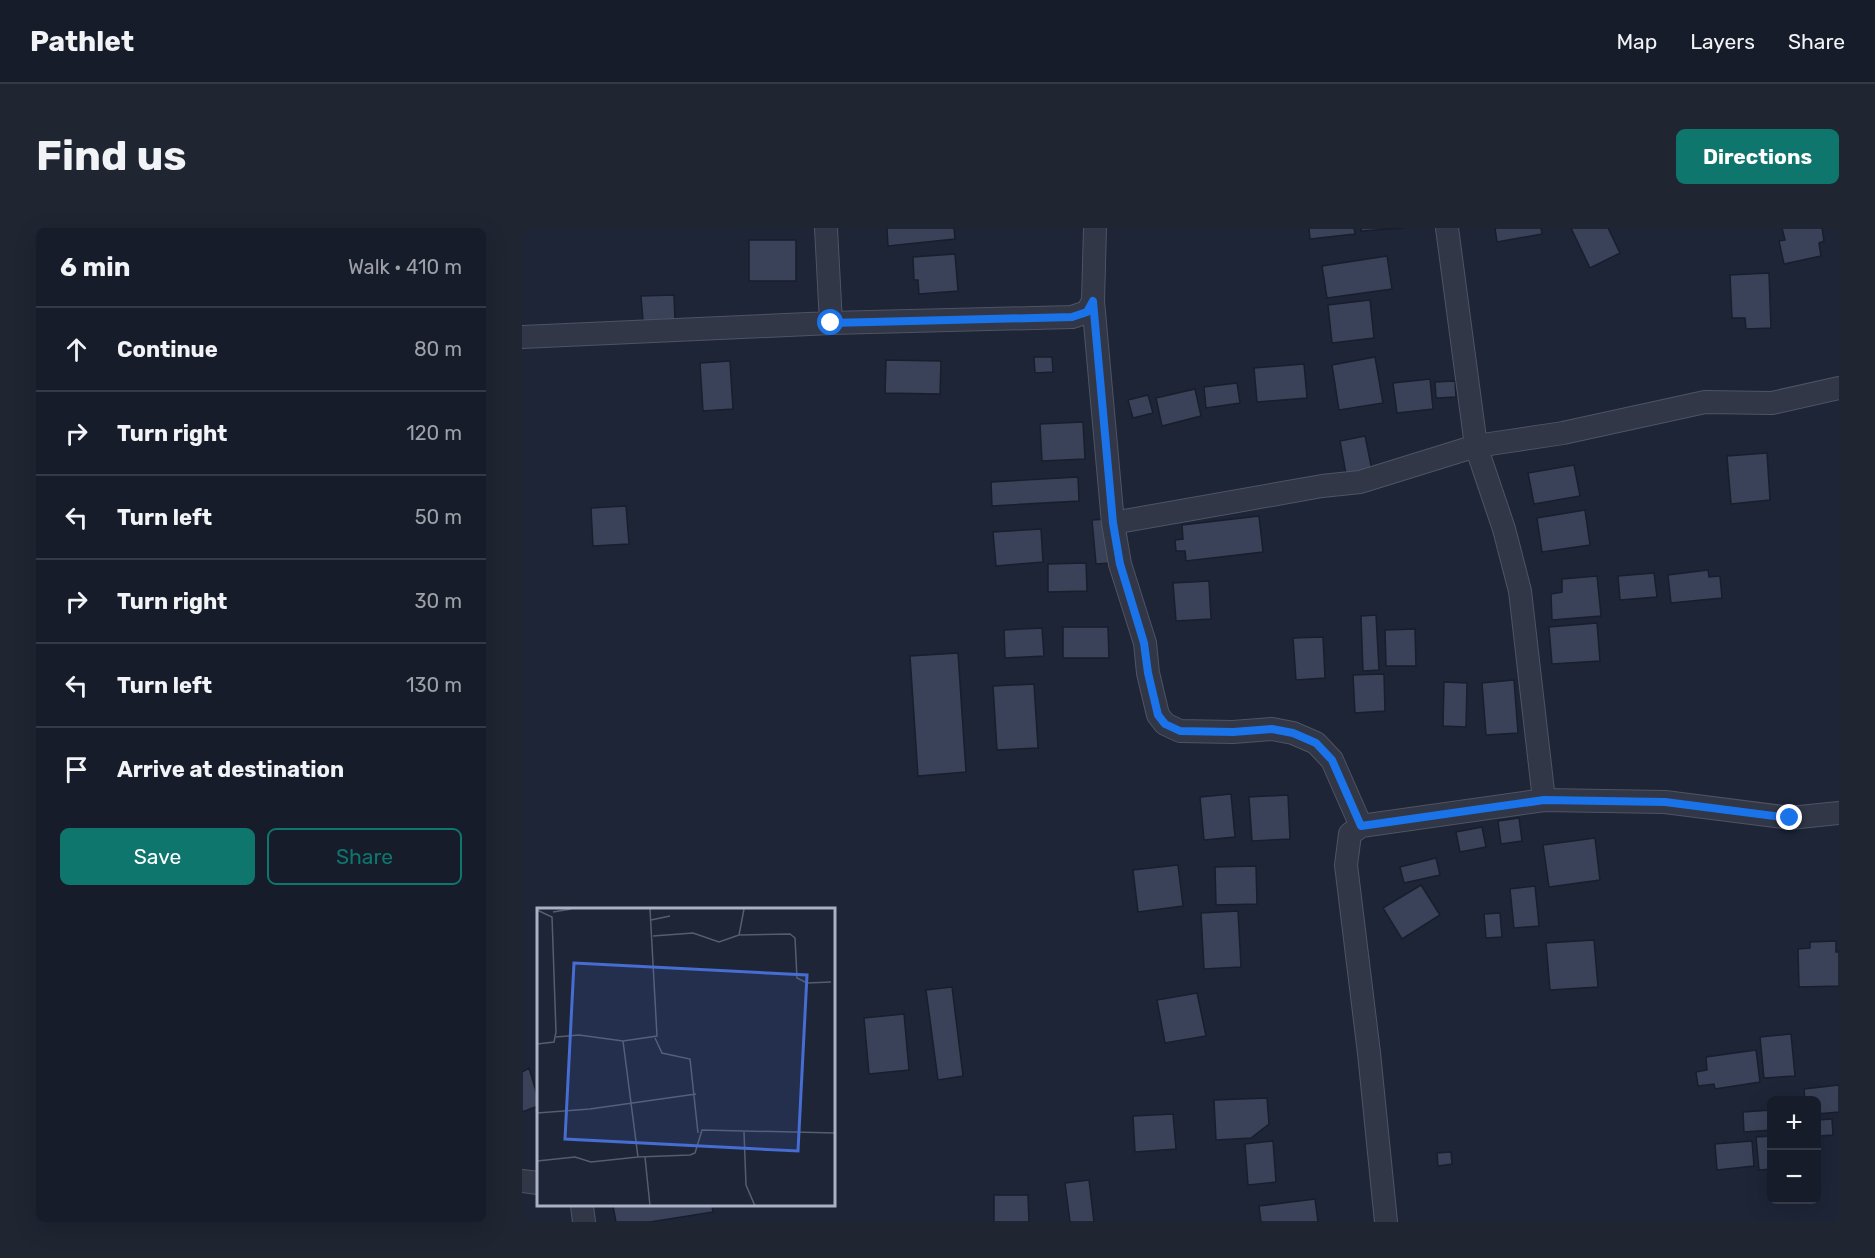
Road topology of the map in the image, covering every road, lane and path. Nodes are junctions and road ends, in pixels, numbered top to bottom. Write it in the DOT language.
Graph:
graph roads {
  1 [pos="826,228"];
  2 [pos="1095,228"];
  3 [pos="1447,228"];
  4 [pos="1093,301"];
  5 [pos="831,323"];
  6 [pos="522,337"];
  7 [pos="1839,388"];
  8 [pos="1476,446"];
  9 [pos="1113,523"];
  10 [pos="1544,800"];
  11 [pos="1839,813"];
  12 [pos="1361,826"];
  13 [pos="522,1181"];
  14 [pos="537,1183"];
  15 [pos="582,1207"];
  16 [pos="584,1222"];
  17 [pos="1386,1222"];
  1 -- 5 [label="street"];
  2 -- 4 [label="street"];
  3 -- 8 [label="street"];
  4 -- 5 [label="street"];
  4 -- 9 [label="street"];
  5 -- 6 [label="street"];
  7 -- 8 [label="street"];
  8 -- 9 [label="street"];
  8 -- 10 [label="street"];
  9 -- 12 [label="street"];
  10 -- 11 [label="street"];
  10 -- 12 [label="street"];
  12 -- 17 [label="street"];
  13 -- 14 [label="street"];
  15 -- 16 [label="street"];
}
